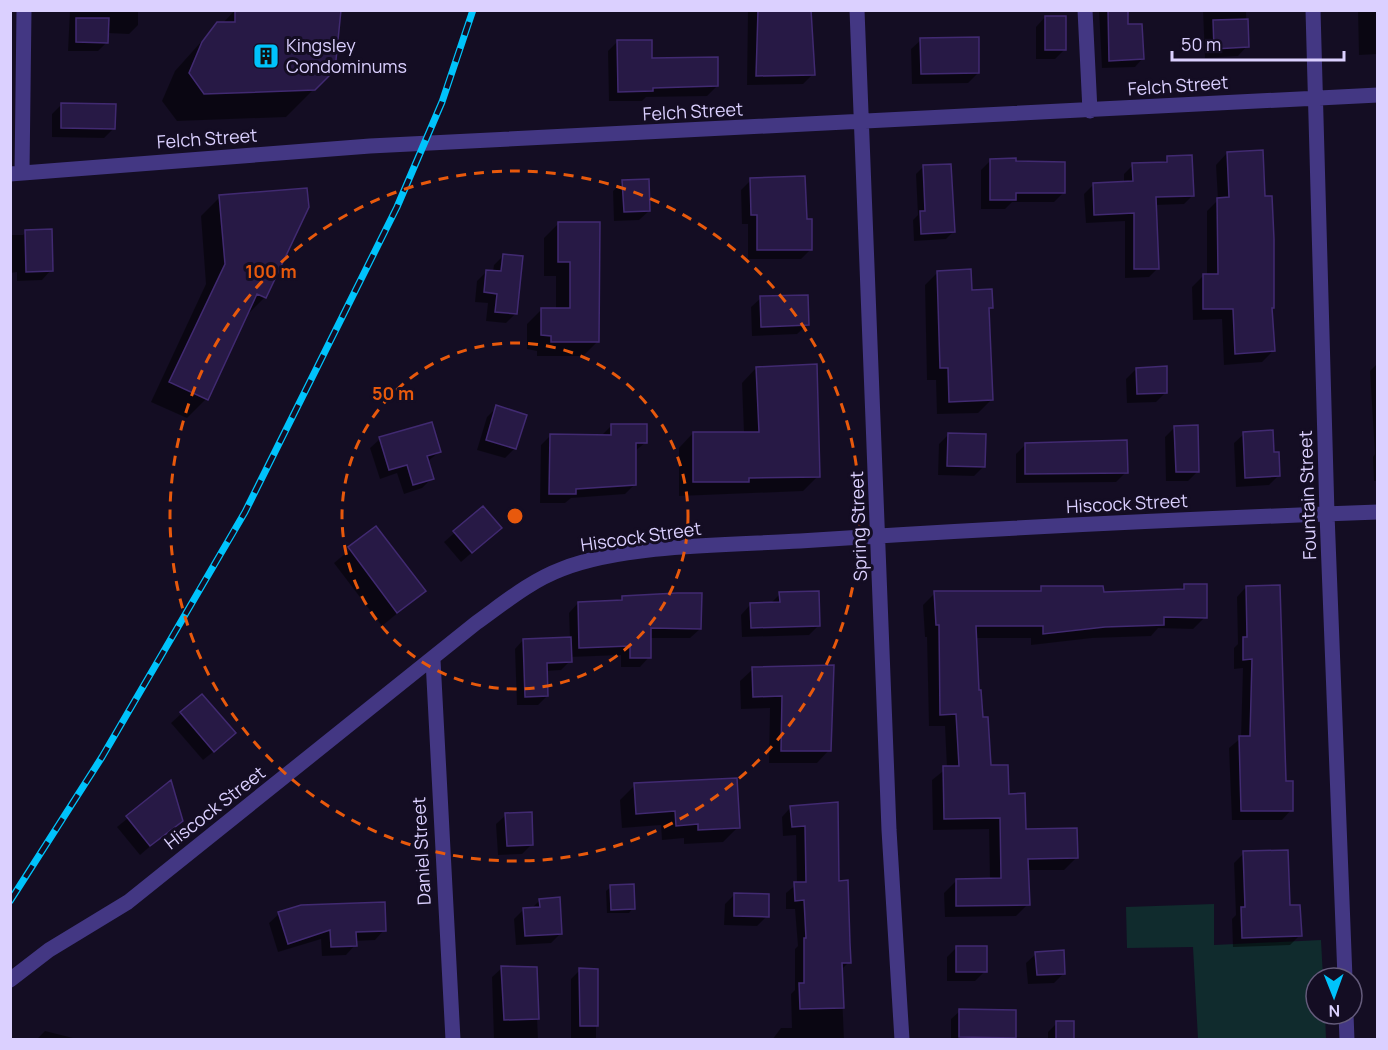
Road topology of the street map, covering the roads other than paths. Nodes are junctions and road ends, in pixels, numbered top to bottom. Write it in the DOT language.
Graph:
graph roads {
  1 [pos="24,10"];
  2 [pos="857,10"];
  3 [pos="1085,10"];
  4 [pos="1314,10"];
  5 [pos="1377,95"];
  6 [pos="1318,98"];
  7 [pos="1090,111"];
  8 [pos="863,123"];
  9 [pos="16,173"];
  10 [pos="1377,512"];
  11 [pos="1328,514"];
  12 [pos="879,535"];
  13 [pos="433,660"];
  14 [pos="1345,966"];
  15 [pos="10,980"];
  16 [pos="453,1040"];
  17 [pos="902,1040"];
  1 -- 9 [label="street"];
  2 -- 8 [label="street, Spring Street"];
  3 -- 7 [label="street"];
  4 -- 6 [label="street, Fountain Street"];
  5 -- 6 [label="street, Felch Street"];
  6 -- 7 [label="street, Felch Street"];
  6 -- 11 [label="street, Fountain Street"];
  7 -- 8 [label="street, Felch Street"];
  8 -- 9 [label="street, Felch Street"];
  8 -- 12 [label="street, Spring Street"];
  10 -- 11 [label="street, Hiscock Street"];
  11 -- 12 [label="street, Hiscock Street"];
  11 -- 14 [label="street, Fountain Street"];
  12 -- 13 [label="street, Hiscock Street"];
  12 -- 17 [label="street, Spring Street"];
  13 -- 15 [label="street, Hiscock Street"];
  13 -- 16 [label="street, Daniel Street"];
}
